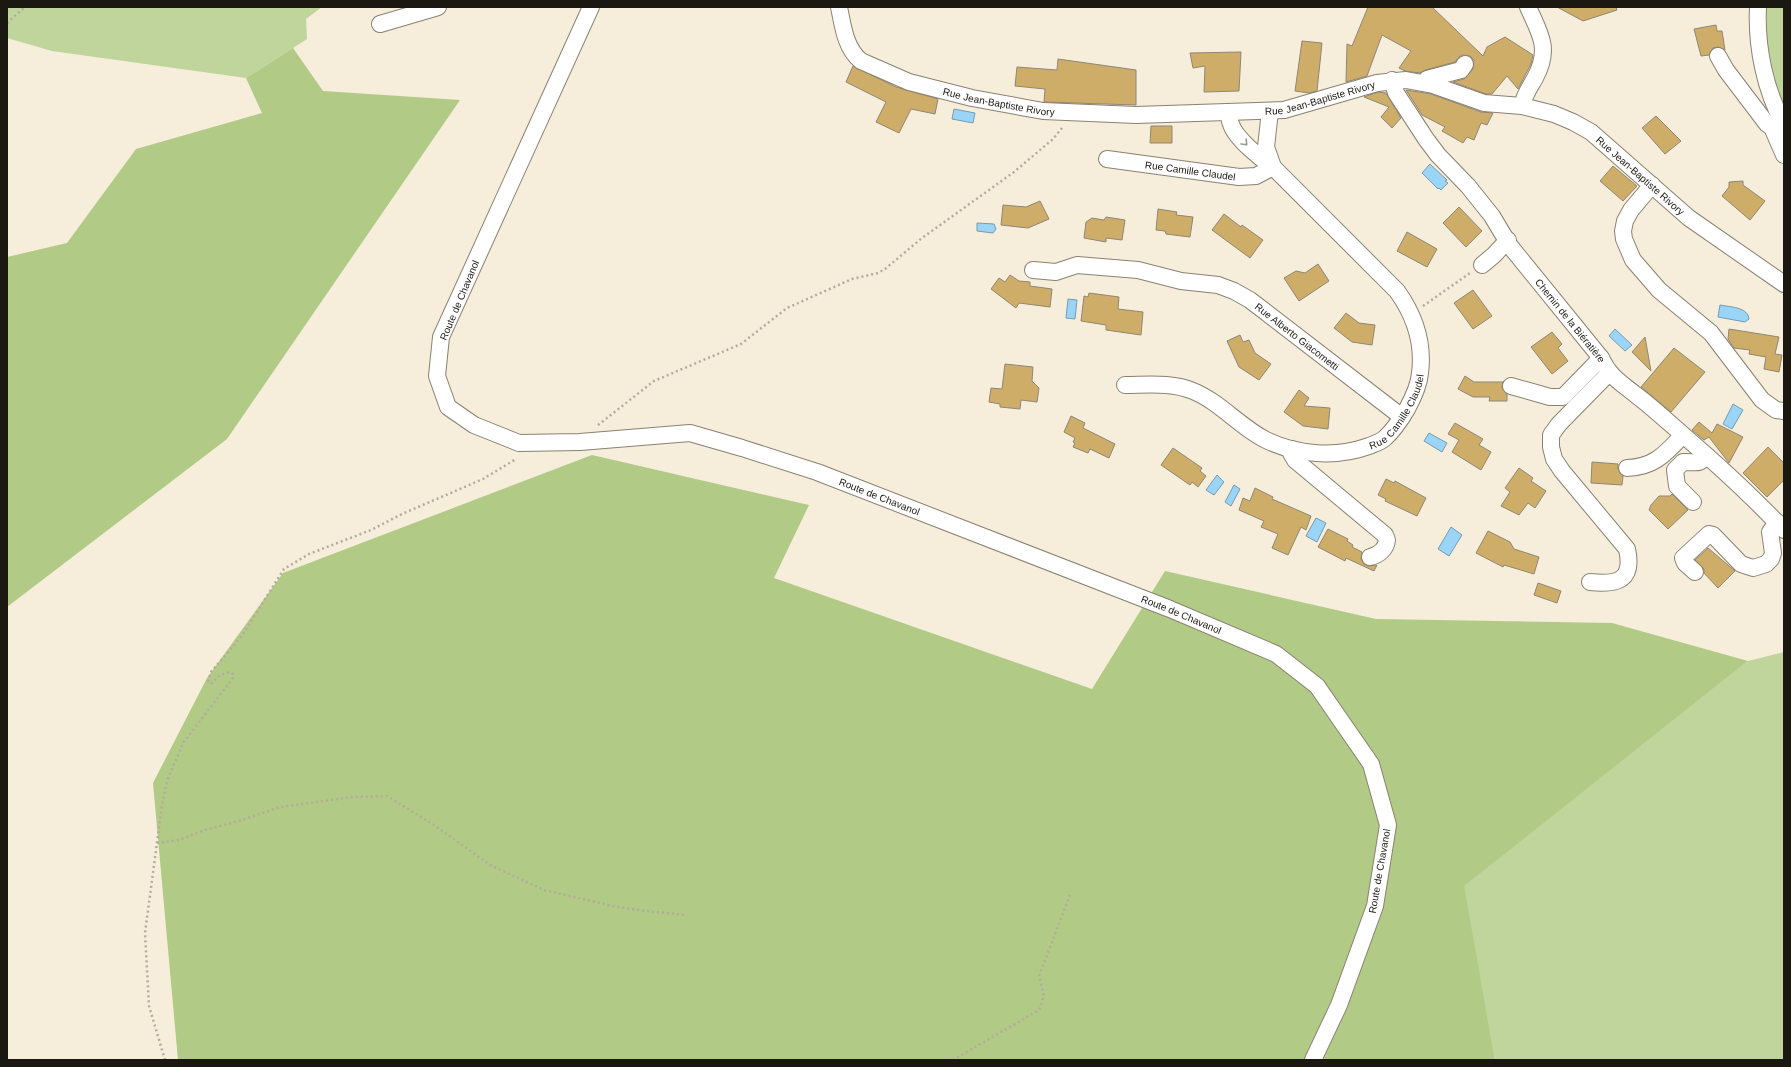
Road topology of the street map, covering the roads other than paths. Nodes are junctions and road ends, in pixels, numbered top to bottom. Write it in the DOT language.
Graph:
graph roads {
  1 [pos="438,7"];
  2 [pos="591,7"];
  3 [pos="839,7"];
  4 [pos="1528,7"];
  5 [pos="1758,7"];
  6 [pos="380,24"];
  7 [pos="1718,56"];
  8 [pos="1465,64"];
  9 [pos="1392,80"];
  10 [pos="1425,82"];
  11 [pos="1522,106"];
  12 [pos="1270,111"];
  13 [pos="1229,112"];
  14 [pos="1781,126"];
  15 [pos="1784,155"];
  16 [pos="1107,159"];
  17 [pos="1273,167"];
  18 [pos="1652,185"];
  19 [pos="1508,240"];
  20 [pos="1482,265"];
  21 [pos="1033,270"];
  22 [pos="1784,284"];
  23 [pos="1601,358"];
  24 [pos="1609,373"];
  25 [pos="1125,385"];
  26 [pos="1511,386"];
  27 [pos="1784,411"];
  28 [pos="1402,417"];
  29 [pos="1683,434"];
  30 [pos="1292,449"];
  31 [pos="1707,456"];
  32 [pos="1627,468"];
  33 [pos="1693,502"];
  34 [pos="1780,526"];
  35 [pos="1370,557"];
  36 [pos="1695,572"];
  37 [pos="1590,582"];
  38 [pos="1313,1060"];
  1 -- 6 [label="street"];
  2 -- 38 [label="street, Route de Chavanol"];
  3 -- 13 [label="street, Rue Jean-Baptiste Rivory"];
  4 -- 11 [label="street"];
  5 -- 14 [label="street"];
  7 -- 14 [label="street"];
  8 -- 10 [label="street"];
  9 -- 10 [label="street, Rue Jean-Baptiste Rivory"];
  9 -- 12 [label="street, Rue Jean-Baptiste Rivory"];
  9 -- 19 [label="street, Chemin de la Biératière"];
  10 -- 11 [label="street, Rue Jean-Baptiste Rivory"];
  11 -- 18 [label="street, Rue Jean-Baptiste Rivory"];
  12 -- 13 [label="street, Rue Jean-Baptiste Rivory"];
  12 -- 17 [label="street, Rue Camille Claudel"];
  13 -- 17 [label="street, Rue Camille Claudel, one-way"];
  14 -- 15 [label="street"];
  16 -- 17 [label="street, Rue Camille Claudel"];
  17 -- 28 [label="street, Rue Camille Claudel"];
  18 -- 22 [label="street, Rue Jean-Baptiste Rivory"];
  18 -- 27 [label="street"];
  19 -- 20 [label="street"];
  19 -- 23 [label="street, Chemin de la Biératière"];
  21 -- 28 [label="street, Rue Alberto Giacometti"];
  23 -- 24 [label="street, Chemin de la Biératière"];
  23 -- 26 [label="street"];
  24 -- 29 [label="street, Chemin de la Biératière"];
  24 -- 37 [label="street"];
  25 -- 30 [label="street, Rue Camille Claudel"];
  28 -- 30 [label="street, Rue Camille Claudel"];
  29 -- 31 [label="street, Chemin de la Biératière"];
  29 -- 32 [label="street"];
  30 -- 35 [label="street"];
  31 -- 33 [label="street"];
  31 -- 34 [label="street, Chemin de la Biératière"];
  34 -- 36 [label="street"];
}
